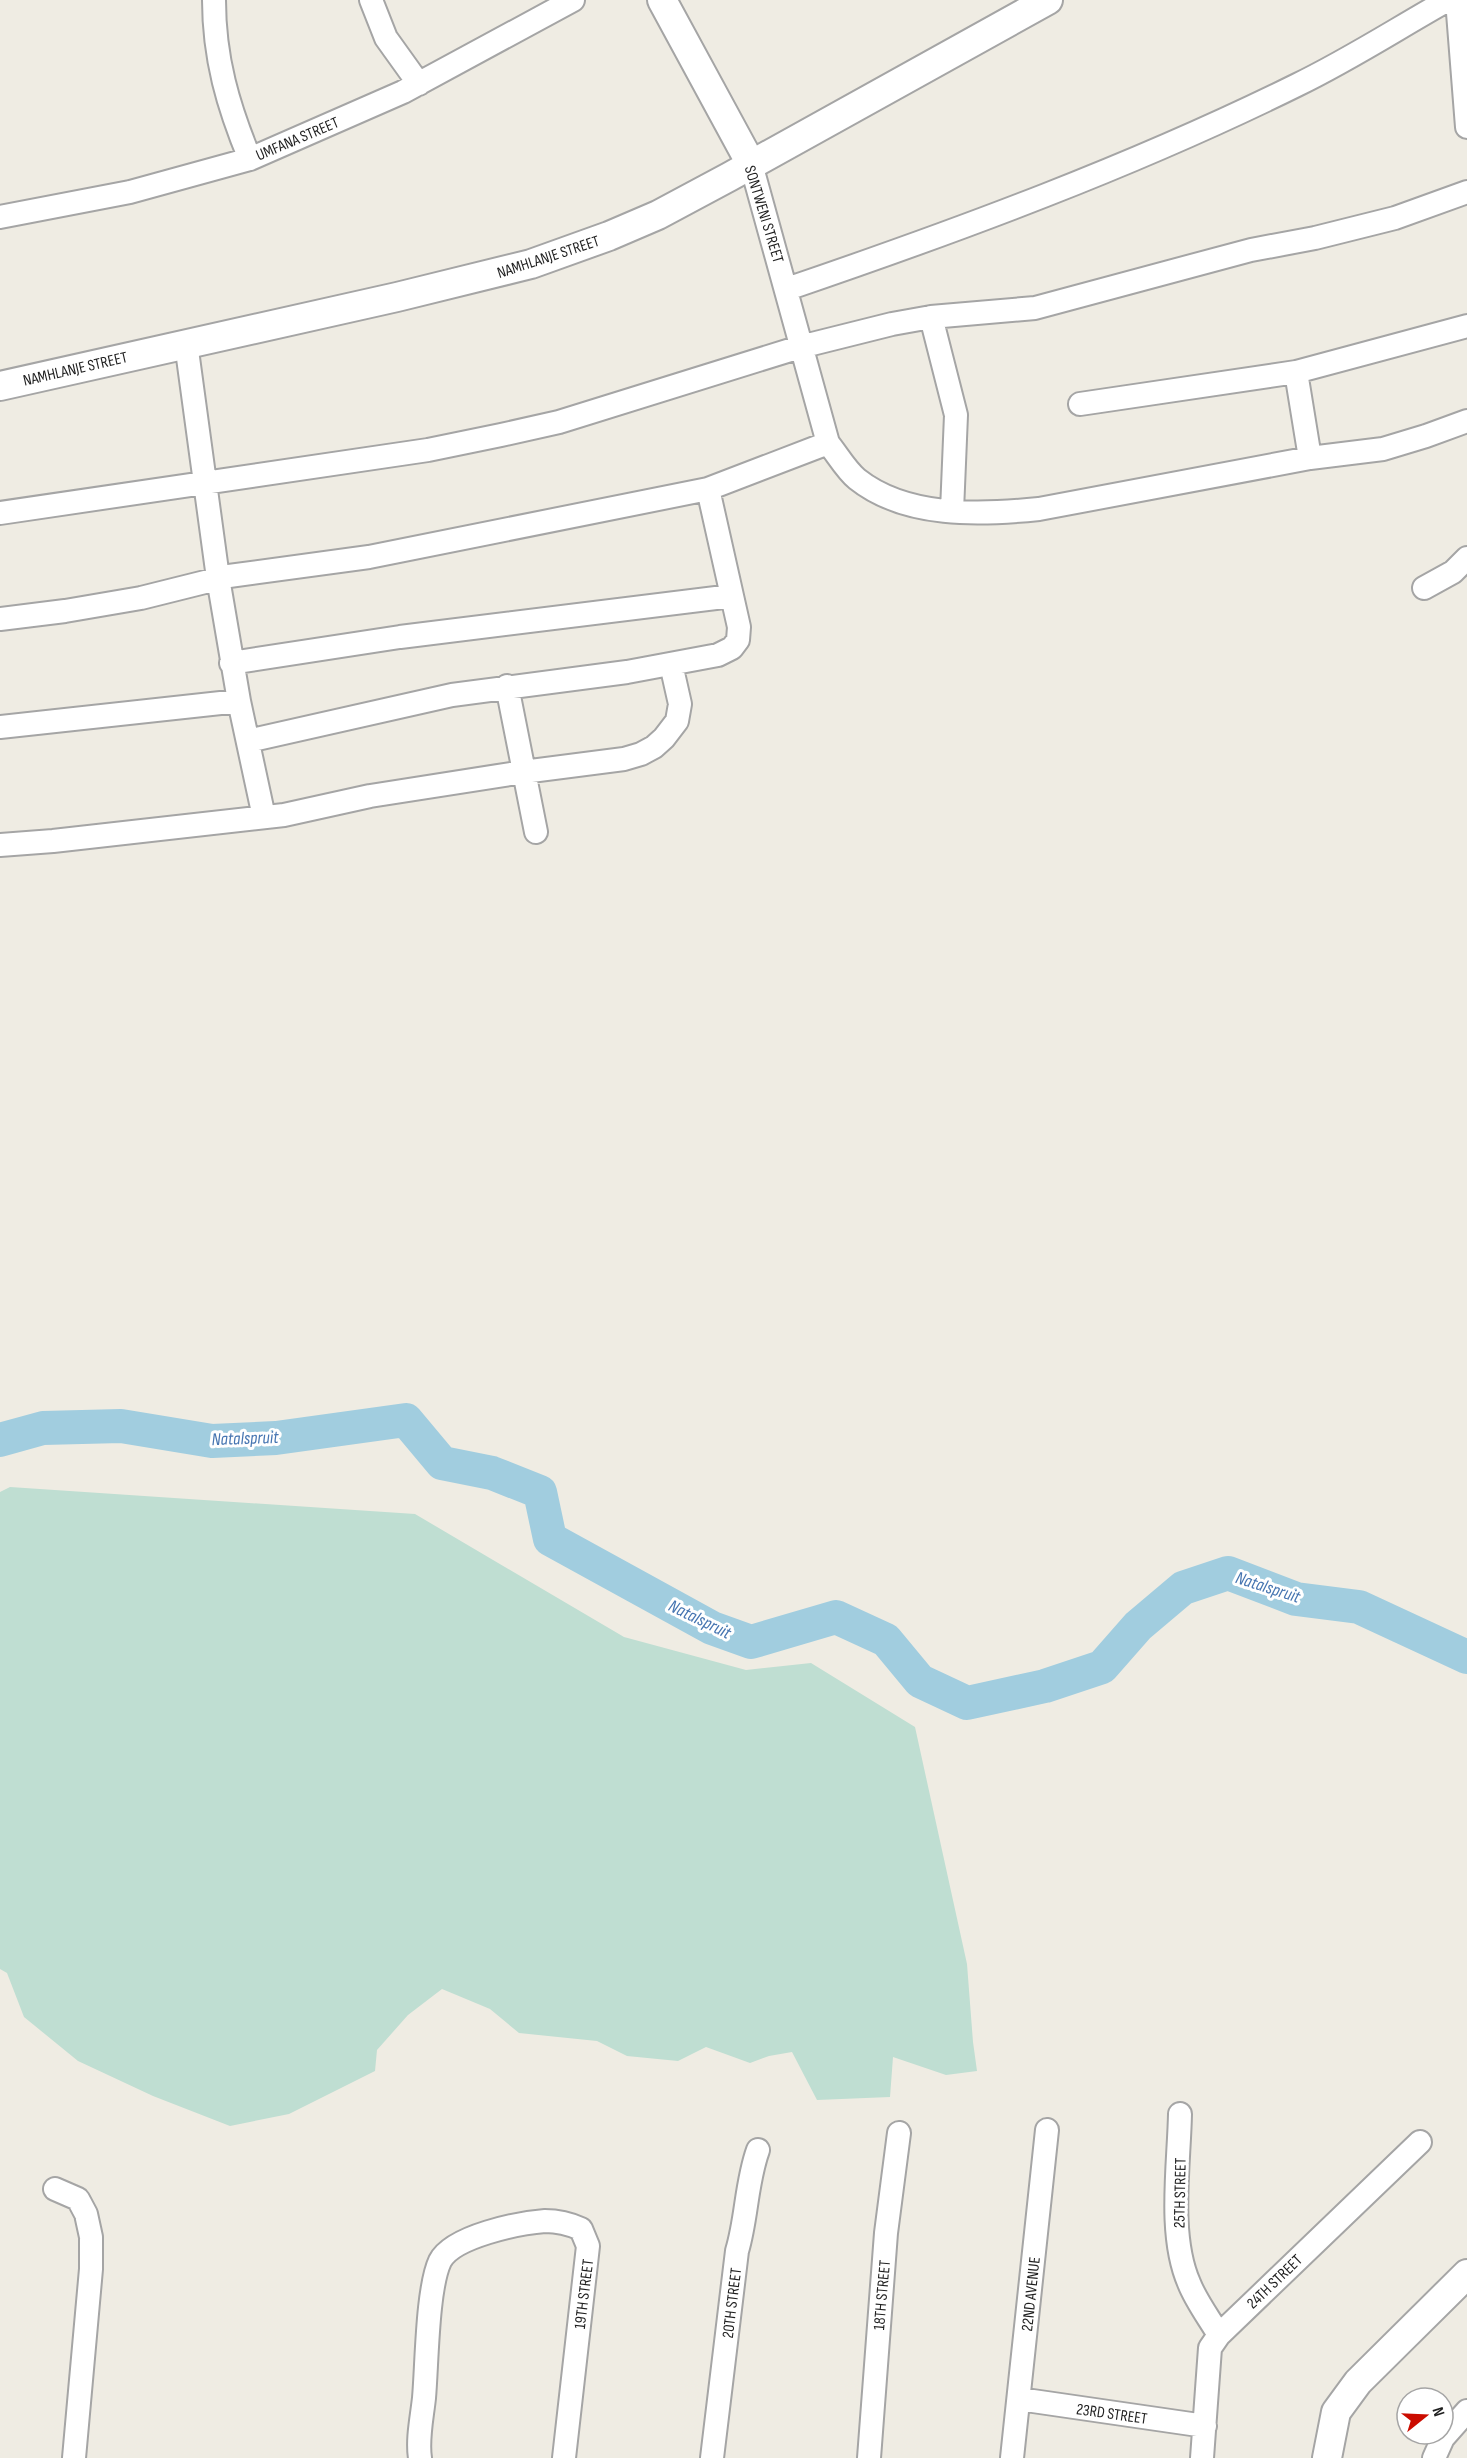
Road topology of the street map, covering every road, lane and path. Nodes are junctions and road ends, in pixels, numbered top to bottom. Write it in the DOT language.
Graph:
graph roads {
  1 [pos="214,0"];
  2 [pos="371,0"];
  3 [pos="573,0"];
  4 [pos="663,0"];
  5 [pos="1048,0"];
  6 [pos="1448,0"];
  7 [pos="1457,0"];
  8 [pos="418,84"];
  9 [pos="1467,128"];
  10 [pos="250,159"];
  11 [pos="751,164"];
  12 [pos="1467,192"];
  13 [pos="0,217"];
  14 [pos="787,289"];
  15 [pos="931,316"];
  16 [pos="1467,326"];
  17 [pos="186,343"];
  18 [pos="800,347"];
  19 [pos="1296,372"];
  20 [pos="0,386"];
  21 [pos="1080,404"];
  22 [pos="1467,421"];
  23 [pos="828,443"];
  24 [pos="1310,458"];
  25 [pos="205,482"];
  26 [pos="708,489"];
  27 [pos="952,511"];
  28 [pos="0,513"];
  29 [pos="1467,558"];
  30 [pos="218,578"];
  31 [pos="1424,588"];
  32 [pos="732,596"];
  33 [pos="0,619"];
  34 [pos="231,663"];
  35 [pos="671,664"];
  36 [pos="507,687"];
  37 [pos="239,701"];
  38 [pos="0,727"];
  39 [pos="248,741"];
  40 [pos="523,772"];
  41 [pos="264,817"];
  42 [pos="536,832"];
  43 [pos="4,844"];
  44 [pos="1180,2114"];
  45 [pos="1047,2130"];
  46 [pos="899,2133"];
  47 [pos="1420,2142"];
  48 [pos="758,2150"];
  49 [pos="55,2189"];
  50 [pos="1467,2274"];
  51 [pos="1219,2335"];
  52 [pos="1018,2399"];
  53 [pos="1467,2411"];
  54 [pos="1205,2426"];
  55 [pos="74,2458"];
  56 [pos="420,2458"];
  57 [pos="564,2458"];
  58 [pos="712,2458"];
  59 [pos="869,2458"];
  60 [pos="1012,2458"];
  61 [pos="1202,2458"];
  62 [pos="1327,2458"];
  63 [pos="1434,2458"];
  1 -- 10 [label="street"];
  2 -- 8 [label="street"];
  3 -- 8 [label="street, UMFANA STREET"];
  4 -- 11 [label="street, SONTWENI STREET"];
  5 -- 11 [label="street, NAMHLANJE STREET"];
  6 -- 14 [label="street"];
  7 -- 9 [label="street"];
  8 -- 10 [label="street, UMFANA STREET"];
  10 -- 13 [label="street, UMFANA STREET"];
  11 -- 14 [label="street, SONTWENI STREET"];
  11 -- 17 [label="street, NAMHLANJE STREET"];
  12 -- 15 [label="street"];
  14 -- 18 [label="street, SONTWENI STREET"];
  15 -- 18 [label="street"];
  15 -- 27 [label="street"];
  16 -- 19 [label="street"];
  17 -- 20 [label="street, NAMHLANJE STREET"];
  17 -- 25 [label="street"];
  18 -- 23 [label="street, SONTWENI STREET"];
  18 -- 25 [label="street"];
  19 -- 21 [label="street"];
  19 -- 24 [label="street"];
  22 -- 24 [label="street"];
  23 -- 26 [label="street"];
  23 -- 27 [label="street"];
  24 -- 27 [label="street"];
  25 -- 28 [label="street"];
  25 -- 30 [label="street"];
  26 -- 30 [label="street"];
  26 -- 32 [label="street"];
  29 -- 31 [label="street"];
  30 -- 33 [label="street"];
  30 -- 34 [label="street"];
  32 -- 34 [label="street"];
  32 -- 35 [label="street"];
  34 -- 37 [label="street"];
  35 -- 36 [label="street"];
  35 -- 40 [label="street"];
  36 -- 39 [label="street"];
  36 -- 40 [label="street"];
  37 -- 38 [label="street"];
  37 -- 39 [label="street"];
  39 -- 41 [label="street"];
  40 -- 41 [label="street"];
  40 -- 42 [label="street"];
  41 -- 43 [label="street"];
  44 -- 51 [label="street, 25TH STREET"];
  45 -- 52 [label="street, 22ND AVENUE"];
  46 -- 59 [label="street, 18TH STREET"];
  47 -- 51 [label="street, 24TH STREET"];
  48 -- 58 [label="street, 20TH STREET"];
  49 -- 55 [label="street"];
  50 -- 62 [label="street"];
  51 -- 54 [label="street, 24TH STREET"];
  52 -- 54 [label="street, 23RD STREET"];
  52 -- 60 [label="street, 22ND AVENUE"];
  53 -- 63 [label="street"];
  54 -- 61 [label="street, 24TH STREET"];
  56 -- 57 [label="street, 19TH STREET"];
}
